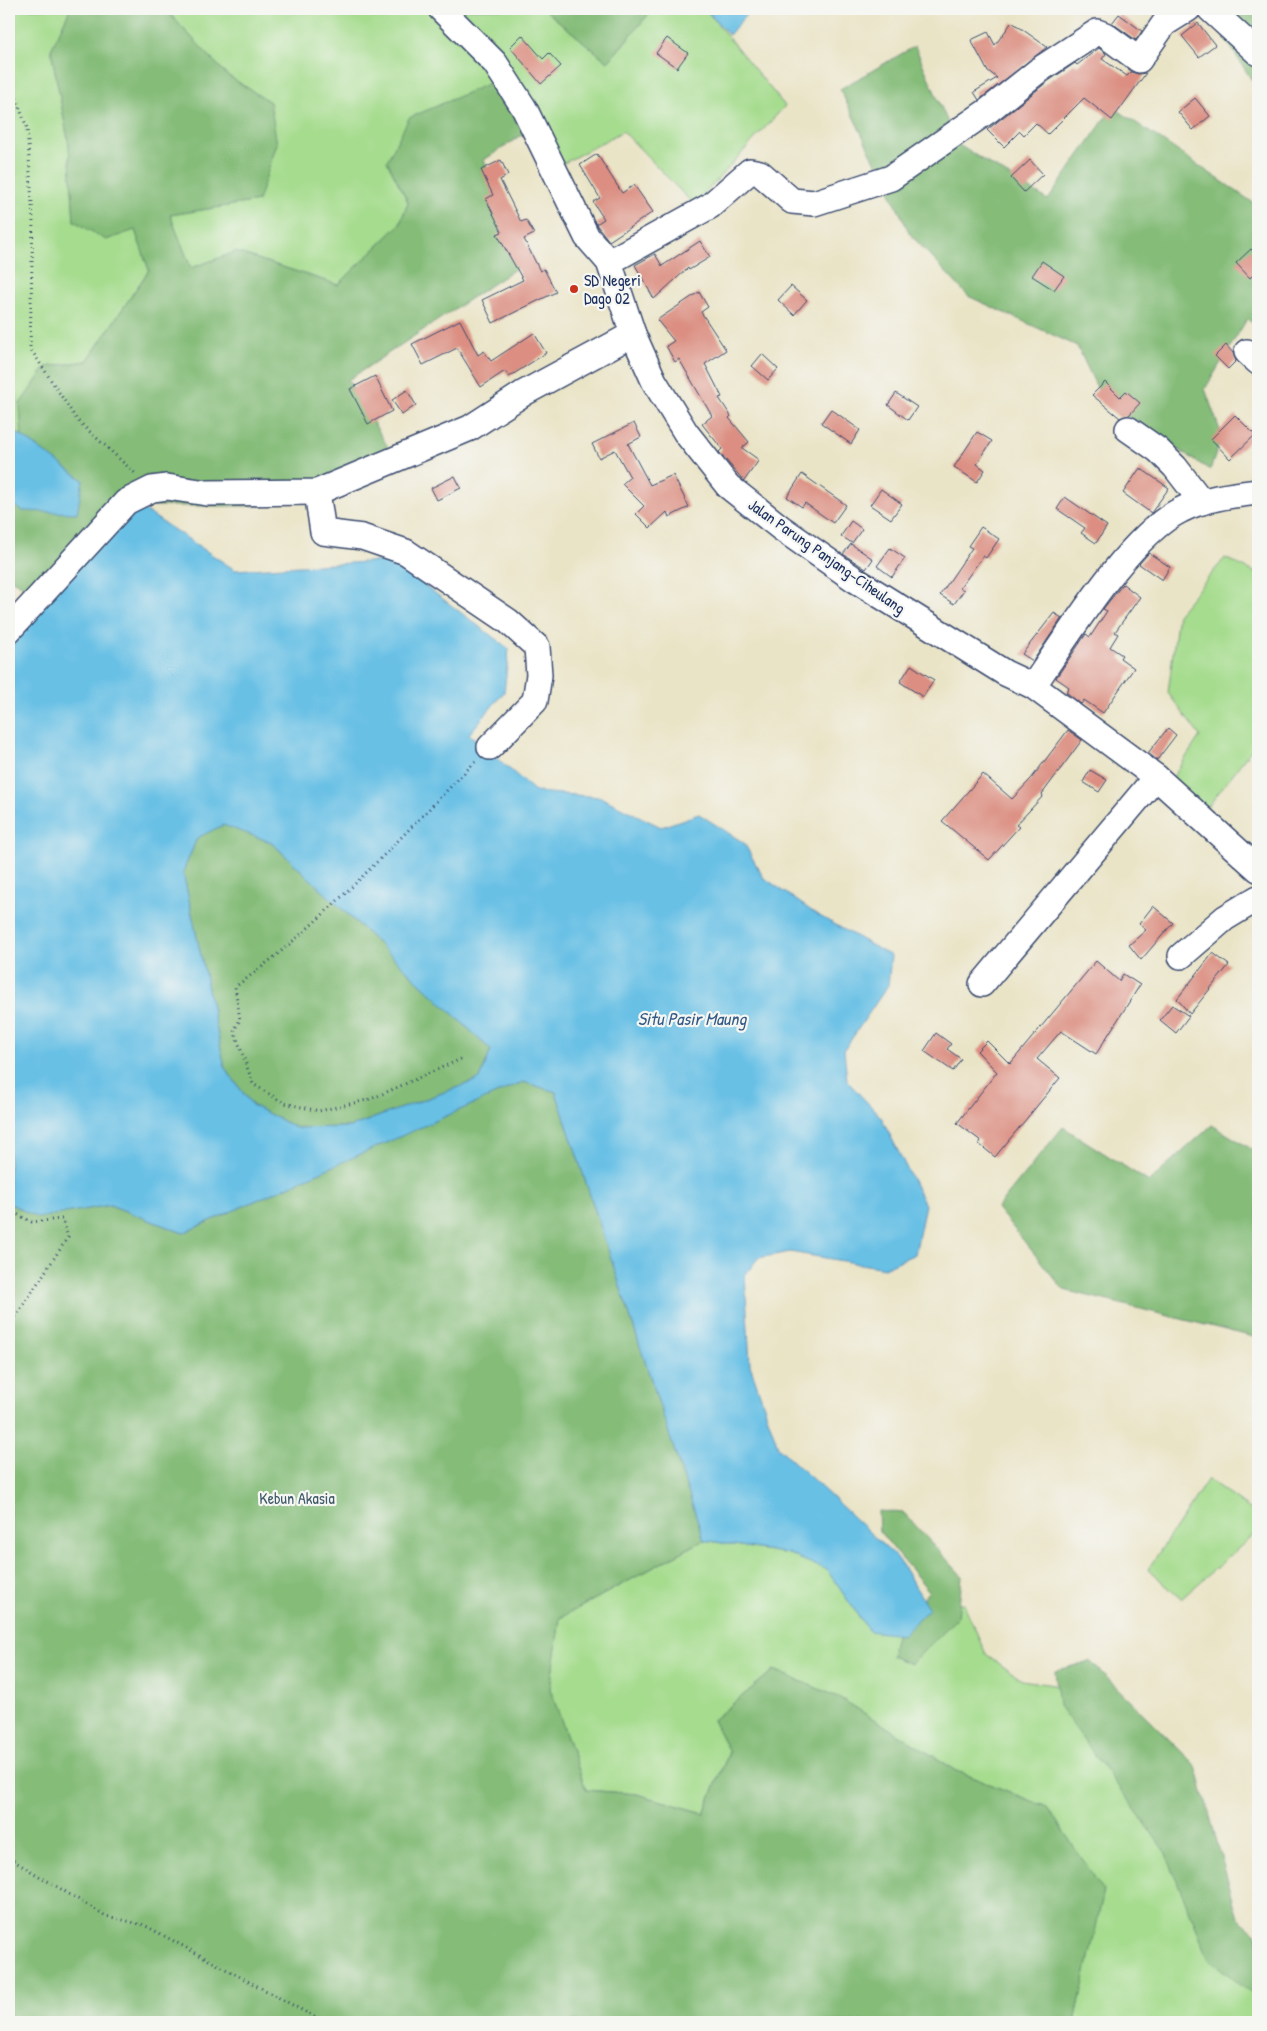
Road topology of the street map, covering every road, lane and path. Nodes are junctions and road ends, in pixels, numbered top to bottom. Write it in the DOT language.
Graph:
graph roads {
  1 [pos="441,9"];
  2 [pos="1188,9"];
  3 [pos="1210,9"];
  4 [pos="1258,52"];
  5 [pos="9,86"];
  6 [pos="609,262"];
  7 [pos="632,334"];
  8 [pos="1128,429"];
  9 [pos="152,490"];
  10 [pos="317,492"];
  11 [pos="1258,492"];
  12 [pos="1202,502"];
  13 [pos="9,630"];
  14 [pos="1033,686"];
  15 [pos="490,747"];
  16 [pos="1156,777"];
  17 [pos="1258,868"];
  18 [pos="1258,898"];
  19 [pos="1181,956"];
  20 [pos="982,984"];
  21 [pos="461,1059"];
  22 [pos="9,1210"];
  23 [pos="9,1327"];
  24 [pos="9,1858"];
  25 [pos="324,2022"];
  1 -- 6 [label="street, Jalan Parung Panjang–Ciheulang"];
  2 -- 6 [label="street"];
  3 -- 4 [label="street"];
  5 -- 9 [label="path"];
  6 -- 7 [label="street, Jalan Parung Panjang–Ciheulang"];
  7 -- 10 [label="street"];
  7 -- 14 [label="street, Jalan Parung Panjang–Ciheulang"];
  8 -- 12 [label="street"];
  9 -- 10 [label="street"];
  9 -- 13 [label="street"];
  10 -- 15 [label="street"];
  11 -- 12 [label="street"];
  12 -- 14 [label="street"];
  14 -- 16 [label="street, Jalan Parung Panjang–Ciheulang"];
  15 -- 21 [label="path"];
  16 -- 17 [label="street, Jalan Parung Panjang–Ciheulang"];
  16 -- 20 [label="street"];
  18 -- 19 [label="street"];
  22 -- 23 [label="path"];
  24 -- 25 [label="path"];
}
